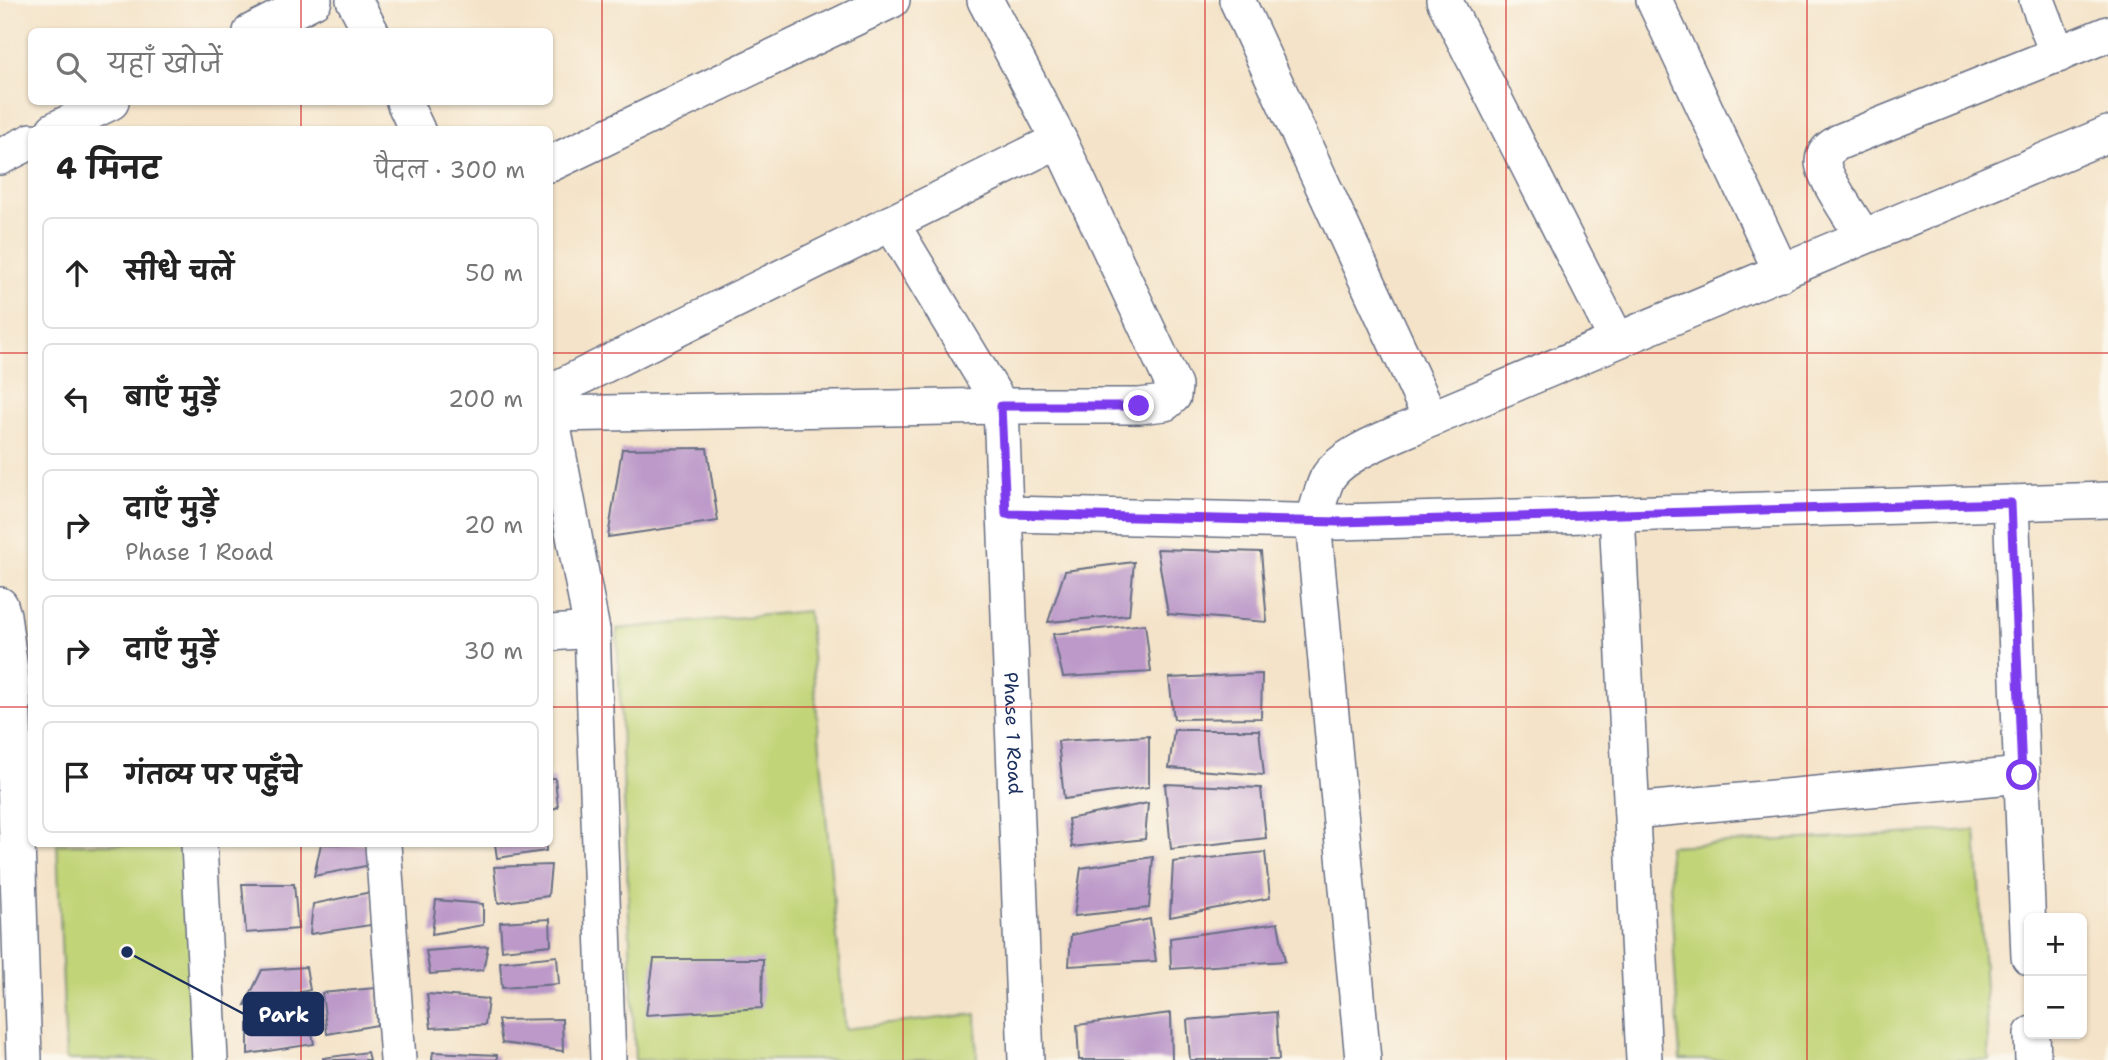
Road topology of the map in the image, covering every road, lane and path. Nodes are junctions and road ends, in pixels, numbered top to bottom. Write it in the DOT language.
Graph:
graph roads {
  1 [pos="314,0"];
  2 [pos="892,0"];
  3 [pos="985,0"];
  4 [pos="1237,0"];
  5 [pos="1444,0"];
  6 [pos="1654,0"];
  7 [pos="2038,0"];
  8 [pos="259,28"];
  9 [pos="2108,34"];
  10 [pos="2058,55"];
  11 [pos="105,105"];
  12 [pos="405,105"];
  13 [pos="62,126"];
  14 [pos="415,126"];
  15 [pos="2108,134"];
  16 [pos="1059,140"];
  17 [pos="28,143"];
  18 [pos="0,157"];
  19 [pos="553,163"];
  20 [pos="891,223"];
  21 [pos="1863,236"];
  22 [pos="1782,273"];
  23 [pos="1617,340"];
  24 [pos="553,404"];
  25 [pos="553,406"];
  26 [pos="1001,406"];
  27 [pos="1432,419"];
  28 [pos="553,441"];
  29 [pos="2108,500"];
  30 [pos="2011,503"];
  31 [pos="559,510"];
  32 [pos="1006,514"];
  33 [pos="1617,514"];
  34 [pos="1313,521"];
  35 [pos="0,605"];
  36 [pos="592,630"];
  37 [pos="553,633"];
  38 [pos="15,684"];
  39 [pos="2022,775"];
  40 [pos="1632,811"];
  41 [pos="199,847"];
  42 [pos="383,847"];
  43 [pos="2027,913"];
  44 [pos="2032,1039"];
  45 [pos="24,1060"];
  46 [pos="209,1060"];
  47 [pos="398,1060"];
  48 [pos="608,1060"];
  49 [pos="1026,1060"];
  50 [pos="1363,1060"];
  51 [pos="1644,1060"];
  52 [pos="2033,1060"];
  1 -- 8 [label="street"];
  2 -- 19 [label="street"];
  3 -- 16 [label="street"];
  4 -- 27 [label="street"];
  5 -- 23 [label="street"];
  6 -- 22 [label="street"];
  7 -- 10 [label="street"];
  9 -- 10 [label="street"];
  10 -- 21 [label="street"];
  11 -- 13 [label="street"];
  12 -- 14 [label="street"];
  15 -- 21 [label="street"];
  16 -- 20 [label="street"];
  16 -- 26 [label="street"];
  17 -- 18 [label="street"];
  20 -- 24 [label="street"];
  20 -- 26 [label="street"];
  21 -- 22 [label="street"];
  22 -- 23 [label="street"];
  23 -- 27 [label="street"];
  25 -- 26 [label="street"];
  26 -- 32 [label="street, Phase 1 Road"];
  27 -- 34 [label="street"];
  28 -- 31 [label="street"];
  29 -- 30 [label="street"];
  30 -- 33 [label="street"];
  30 -- 39 [label="street"];
  31 -- 36 [label="street"];
  32 -- 34 [label="street"];
  32 -- 49 [label="street, Phase 1 Road"];
  33 -- 34 [label="street"];
  33 -- 40 [label="street"];
  34 -- 50 [label="street"];
  35 -- 38 [label="street"];
  36 -- 37 [label="street"];
  36 -- 48 [label="street"];
  38 -- 45 [label="street"];
  39 -- 40 [label="street"];
  39 -- 43 [label="street"];
  40 -- 51 [label="street"];
  41 -- 46 [label="street"];
  42 -- 47 [label="street"];
  44 -- 52 [label="street"];
}
